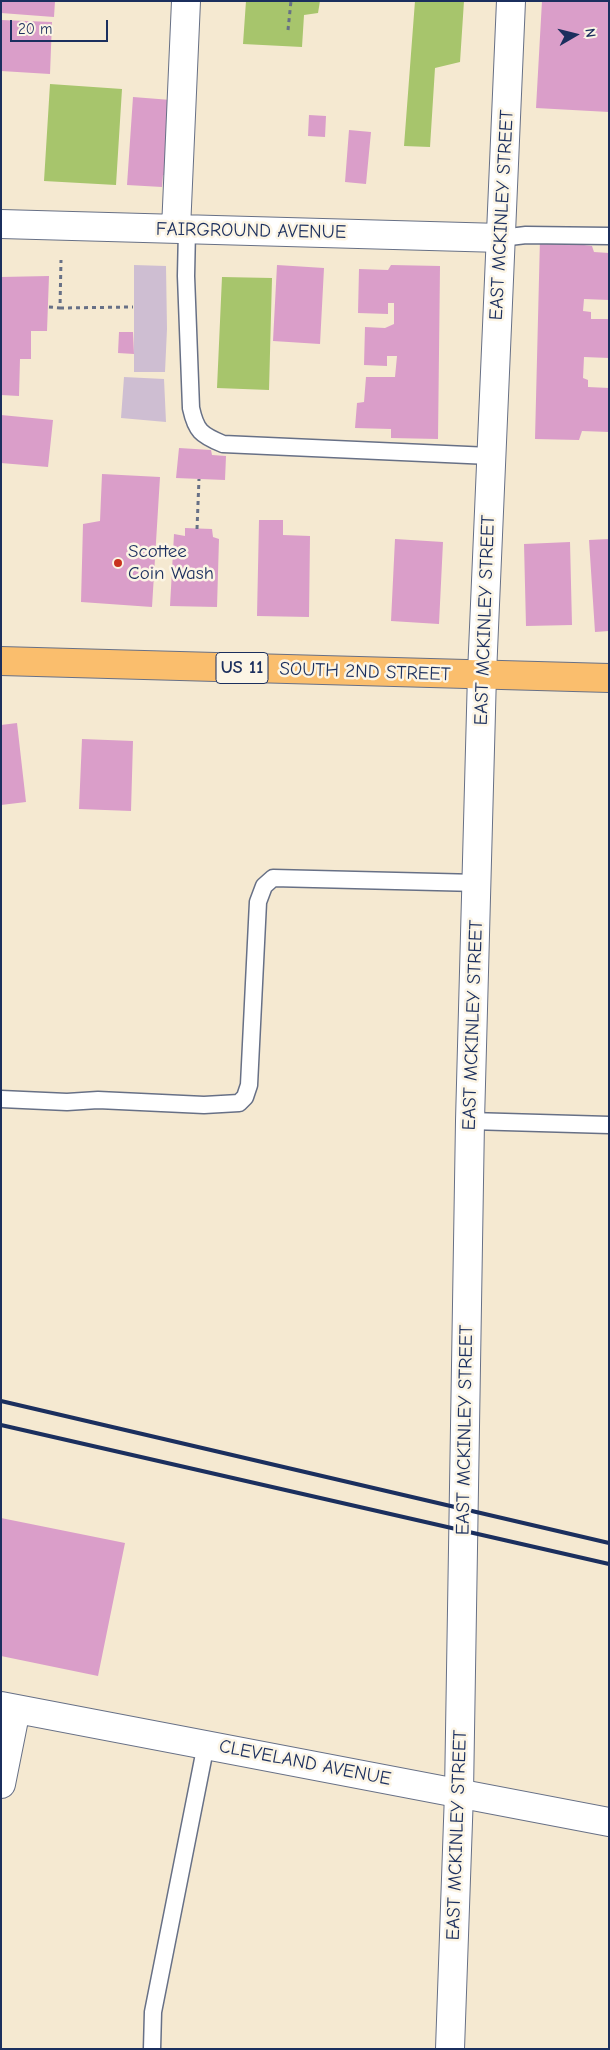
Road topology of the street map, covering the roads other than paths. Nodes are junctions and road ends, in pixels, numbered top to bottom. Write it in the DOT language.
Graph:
graph roads {
  1 [pos="186,1"];
  2 [pos="511,1"];
  3 [pos="1,224"];
  4 [pos="182,229"];
  5 [pos="609,236"];
  6 [pos="502,238"];
  7 [pos="490,456"];
  8 [pos="1,661"];
  9 [pos="482,674"];
  10 [pos="609,678"];
  11 [pos="478,883"];
  12 [pos="1,1099"];
  13 [pos="470,1121"];
  14 [pos="609,1125"];
  15 [pos="9,1708"];
  16 [pos="206,1744"];
  17 [pos="1,1784"];
  18 [pos="459,1793"];
  19 [pos="609,1822"];
  20 [pos="152,2049"];
  21 [pos="450,2049"];
  1 -- 4 [label="street"];
  2 -- 6 [label="street, EAST MCKINLEY STREET"];
  3 -- 4 [label="street, FAIRGROUND AVENUE"];
  4 -- 6 [label="street, FAIRGROUND AVENUE"];
  4 -- 7 [label="lane"];
  5 -- 6 [label="lane"];
  6 -- 7 [label="street, EAST MCKINLEY STREET"];
  7 -- 9 [label="street, EAST MCKINLEY STREET"];
  8 -- 9 [label="main road, SOUTH 2ND STREET / US 11"];
  9 -- 10 [label="main road, SOUTH 2ND STREET / US 11"];
  9 -- 11 [label="street, EAST MCKINLEY STREET"];
  11 -- 12 [label="lane"];
  11 -- 13 [label="street, EAST MCKINLEY STREET"];
  13 -- 14 [label="lane"];
  13 -- 18 [label="street, EAST MCKINLEY STREET"];
  15 -- 16 [label="street, CLEVELAND AVENUE"];
  15 -- 17 [label="street"];
  16 -- 18 [label="street, CLEVELAND AVENUE"];
  16 -- 20 [label="lane"];
  18 -- 19 [label="street, CLEVELAND AVENUE"];
  18 -- 21 [label="street, EAST MCKINLEY STREET"];
}
